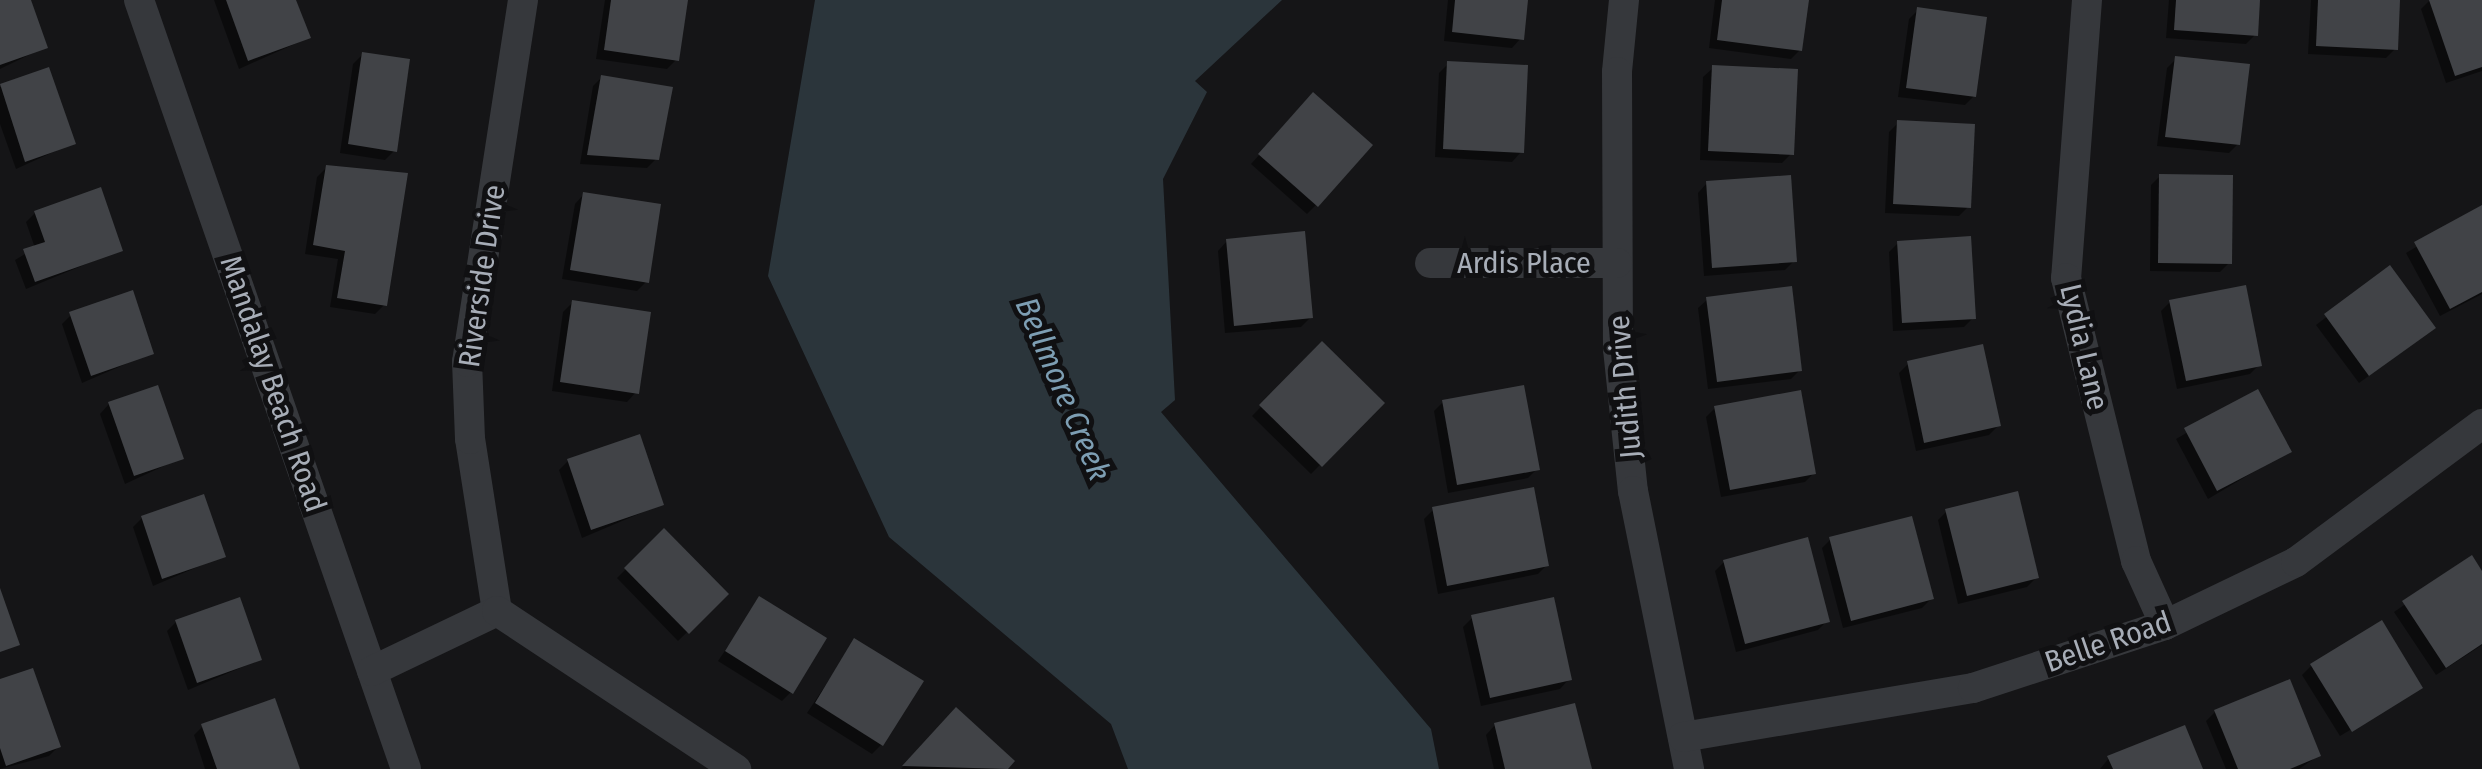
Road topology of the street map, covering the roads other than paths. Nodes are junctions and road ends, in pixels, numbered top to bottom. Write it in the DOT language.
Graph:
graph roads {
  1 [pos="139,0"];
  2 [pos="523,0"];
  3 [pos="1624,0"];
  4 [pos="2088,0"];
  5 [pos="1430,263"];
  6 [pos="1618,263"];
  7 [pos="2482,424"];
  8 [pos="498,611"];
  9 [pos="2164,625"];
  10 [pos="372,671"];
  11 [pos="1683,737"];
  12 [pos="406,769"];
  13 [pos="736,769"];
  14 [pos="1690,769"];
  1 -- 10 [label="street, Mandalay Beach Road"];
  2 -- 8 [label="street, Riverside Drive"];
  3 -- 6 [label="street, Judith Drive"];
  4 -- 9 [label="street, Lydia Lane"];
  5 -- 6 [label="street, Ardis Place"];
  6 -- 11 [label="street, Judith Drive"];
  7 -- 9 [label="street, Belle Road"];
  8 -- 10 [label="street"];
  8 -- 13 [label="street"];
  9 -- 11 [label="street, Belle Road"];
  10 -- 12 [label="street, Mandalay Beach Road"];
  11 -- 14 [label="street, Judith Drive"];
}
